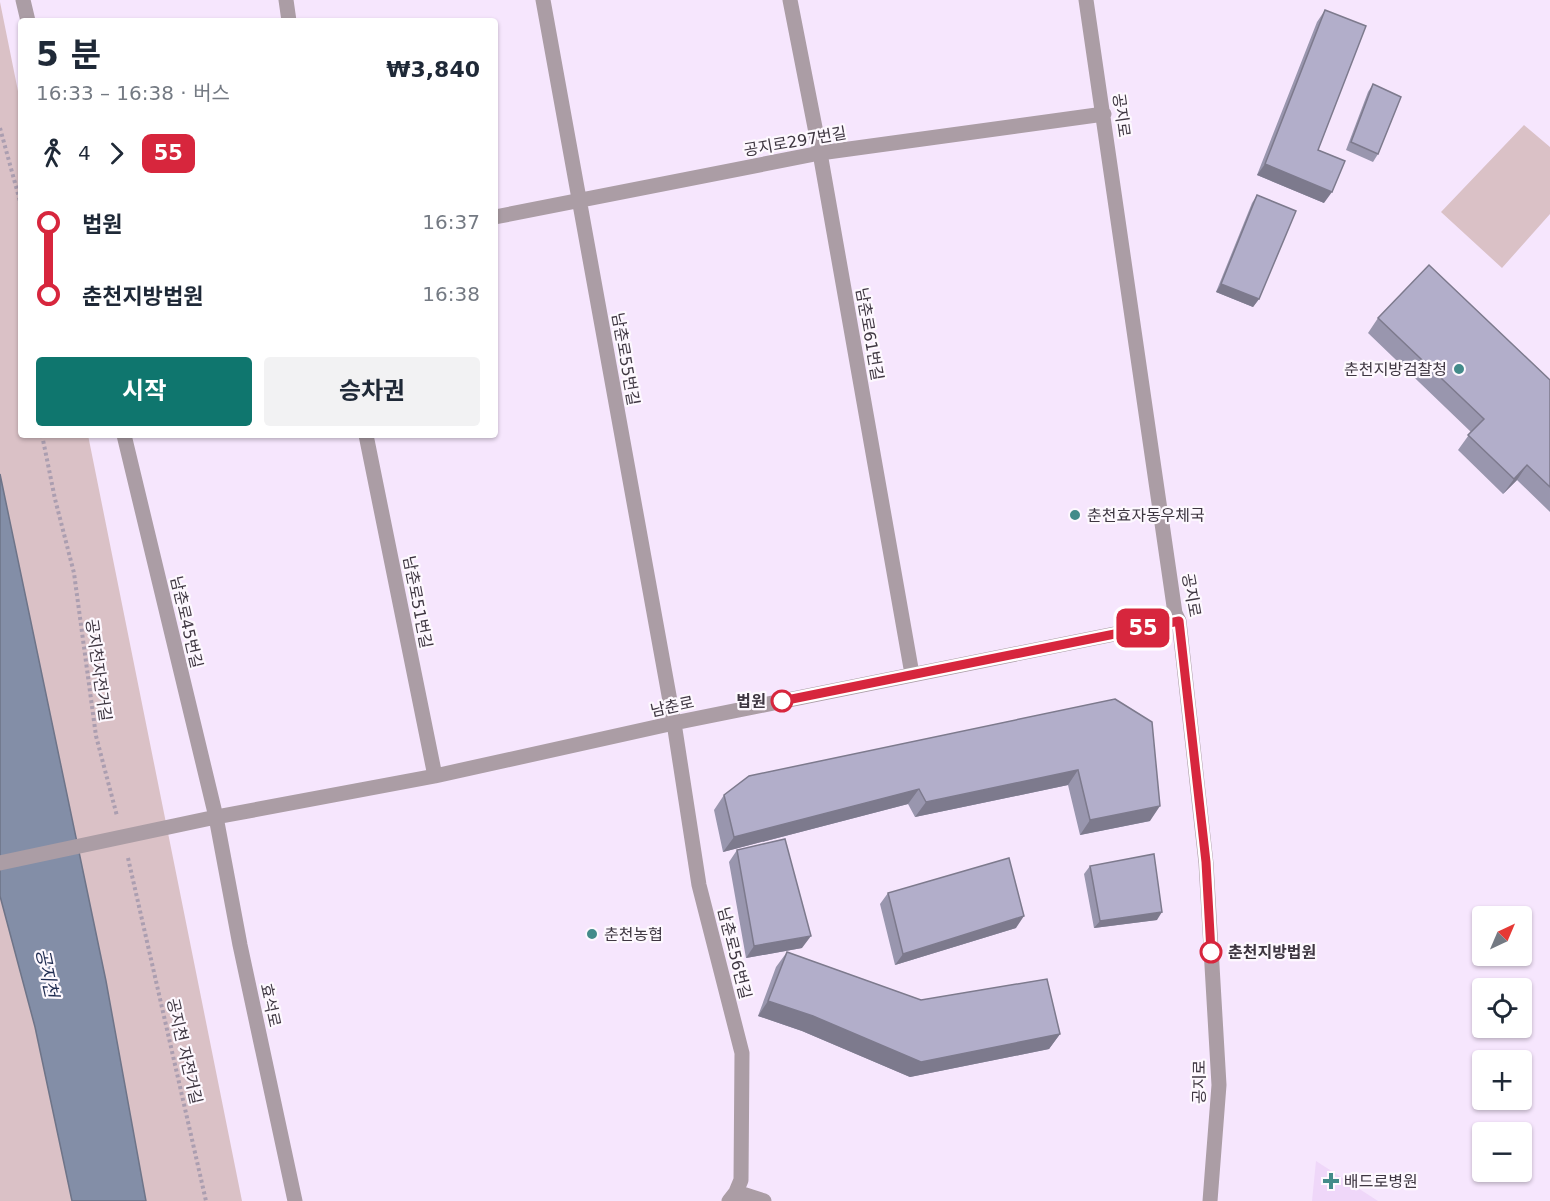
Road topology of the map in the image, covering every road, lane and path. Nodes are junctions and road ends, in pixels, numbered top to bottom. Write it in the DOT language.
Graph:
graph roads {
  1 [pos="23,0"];
  2 [pos="285,0"];
  3 [pos="543,0"];
  4 [pos="790,0"];
  5 [pos="1086,0"];
  6 [pos="27,18"];
  7 [pos="288,18"];
  8 [pos="1104,114"];
  9 [pos="0,128"];
  10 [pos="820,153"];
  11 [pos="18,193"];
  12 [pos="579,202"];
  13 [pos="498,216"];
  14 [pos="43,438"];
  15 [pos="125,438"];
  16 [pos="367,438"];
  17 [pos="1179,621"];
  18 [pos="912,674"];
  19 [pos="674,723"];
  20 [pos="435,776"];
  21 [pos="216,817"];
  22 [pos="120,826"];
  23 [pos="126,849"];
  24 [pos="0,863"];
  25 [pos="732,1197"];
  26 [pos="297,1199"];
  27 [pos="206,1201"];
  28 [pos="764,1201"];
  29 [pos="1210,1201"];
  1 -- 6 [label="street"];
  2 -- 7 [label="street"];
  3 -- 12 [label="street, 남춘로55번길"];
  4 -- 10 [label="street, 남춘로61번길"];
  5 -- 8 [label="street, 공지로"];
  8 -- 10 [label="street, 공지로297번길"];
  8 -- 17 [label="street, 공지로"];
  9 -- 11 [label="path"];
  10 -- 12 [label="street, 공지로297번길"];
  10 -- 18 [label="street, 남춘로61번길"];
  12 -- 13 [label="street, 공지로297번길"];
  12 -- 19 [label="street, 남춘로55번길"];
  14 -- 22 [label="path, 공지천자전거길"];
  15 -- 21 [label="street, 남춘로45번길"];
  16 -- 20 [label="street, 남춘로51번길"];
  17 -- 18 [label="street, 남춘로"];
  17 -- 29 [label="street, 공지로"];
  18 -- 19 [label="street, 남춘로"];
  19 -- 20 [label="street, 남춘로"];
  19 -- 25 [label="street, 남춘로56번길"];
  20 -- 21 [label="street, 남춘로"];
  21 -- 24 [label="street, 남춘로"];
  21 -- 26 [label="street, 효석로"];
  23 -- 27 [label="path, 공지천 자전거길"];
  25 -- 28 [label="street, 남춘로56번길"];
}
